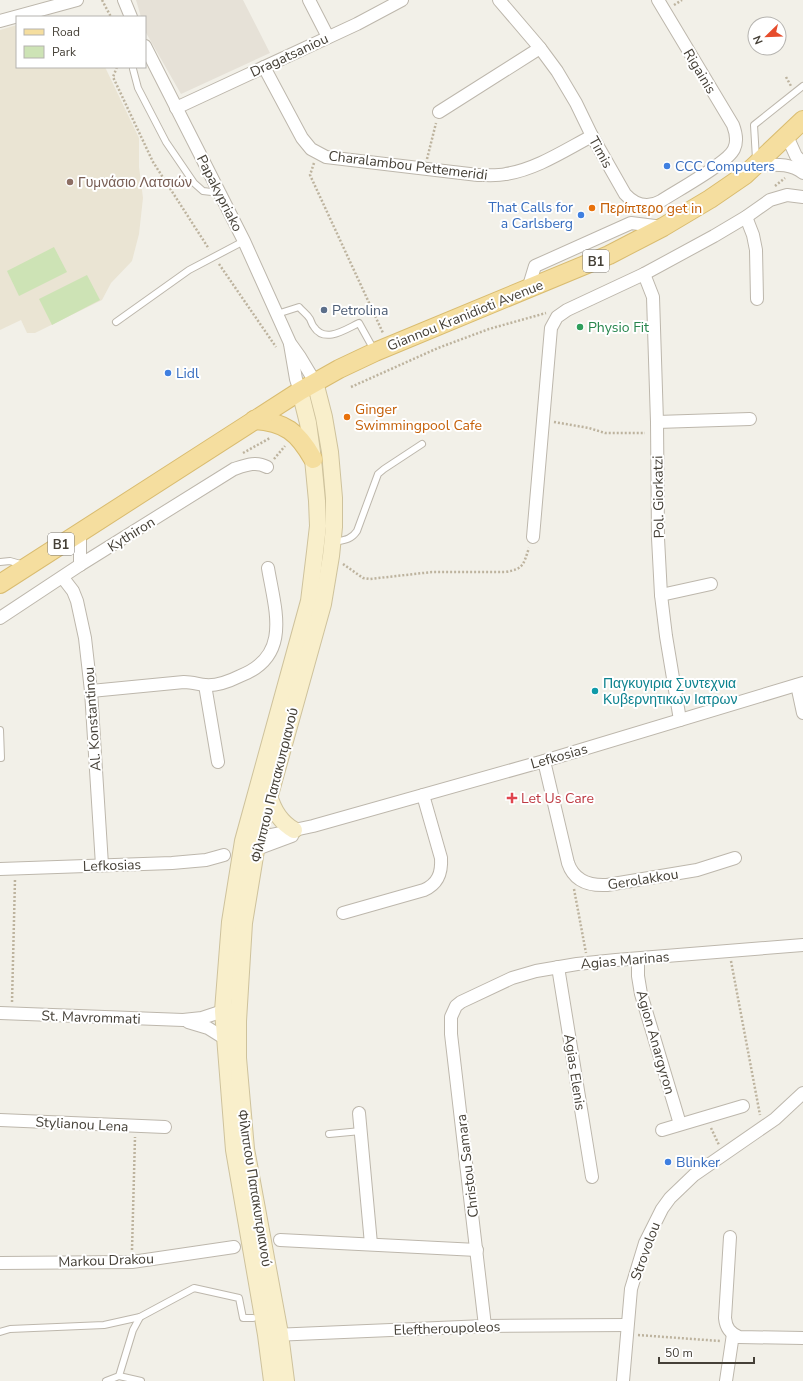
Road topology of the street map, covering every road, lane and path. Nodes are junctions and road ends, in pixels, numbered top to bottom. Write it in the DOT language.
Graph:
graph roads {
  1 [pos="74,0"];
  2 [pos="102,0"];
  3 [pos="124,0"];
  4 [pos="309,0"];
  5 [pos="402,0"];
  6 [pos="499,0"];
  7 [pos="658,0"];
  8 [pos="16,16"];
  9 [pos="18,16"];
  10 [pos="110,16"];
  11 [pos="131,16"];
  12 [pos="0,21"];
  13 [pos="328,37"];
  14 [pos="146,48"];
  15 [pos="540,48"];
  16 [pos="264,67"];
  17 [pos="117,68"];
  18 [pos="133,68"];
  19 [pos="803,86"];
  20 [pos="176,108"];
  21 [pos="439,112"];
  22 [pos="803,120"];
  23 [pos="592,136"];
  24 [pos="787,136"];
  25 [pos="736,145"];
  26 [pos="318,153"];
  27 [pos="756,165"];
  28 [pos="801,168"];
  29 [pos="425,169"];
  30 [pos="773,187"];
  31 [pos="220,193"];
  32 [pos="803,197"];
  33 [pos="746,217"];
  34 [pos="244,241"];
  35 [pos="209,249"];
  36 [pos="219,264"];
  37 [pos="644,274"];
  38 [pos="757,299"];
  39 [pos="551,311"];
  40 [pos="277,314"];
  41 [pos="116,322"];
  42 [pos="290,343"];
  43 [pos="276,347"];
  44 [pos="382,349"];
  45 [pos="307,387"];
  46 [pos="351,387"];
  47 [pos="750,419"];
  48 [pos="254,420"];
  49 [pos="543,420"];
  50 [pos="657,427"];
  51 [pos="289,440"];
  52 [pos="422,444"];
  53 [pos="314,459"];
  54 [pos="267,467"];
  55 [pos="80,531"];
  56 [pos="533,537"];
  57 [pos="332,549"];
  58 [pos="0,562"];
  59 [pos="80,565"];
  60 [pos="27,566"];
  61 [pos="268,568"];
  62 [pos="63,578"];
  63 [pos="0,584"];
  64 [pos="711,584"];
  65 [pos="661,596"];
  66 [pos="0,618"];
  67 [pos="800,684"];
  68 [pos="205,685"];
  69 [pos="91,691"];
  70 [pos="803,713"];
  71 [pos="680,720"];
  72 [pos="0,730"];
  73 [pos="0,738"];
  74 [pos="1,758"];
  75 [pos="544,761"];
  76 [pos="218,762"];
  77 [pos="269,795"];
  78 [pos="423,795"];
  79 [pos="313,826"];
  80 [pos="294,830"];
  81 [pos="249,846"];
  82 [pos="224,855"];
  83 [pos="735,858"];
  84 [pos="102,865"];
  85 [pos="15,868"];
  86 [pos="0,869"];
  87 [pos="579,880"];
  88 [pos="343,913"];
  89 [pos="803,945"];
  90 [pos="729,951"];
  91 [pos="638,959"];
  92 [pos="588,963"];
  93 [pos="558,967"];
  94 [pos="456,1006"];
  95 [pos="223,1011"];
  96 [pos="6,1013"];
  97 [pos="183,1020"];
  98 [pos="224,1038"];
  99 [pos="803,1093"];
  100 [pos="744,1106"];
  101 [pos="360,1113"];
  102 [pos="706,1117"];
  103 [pos="0,1120"];
  104 [pos="680,1124"];
  105 [pos="135,1126"];
  106 [pos="164,1127"];
  107 [pos="762,1128"];
  108 [pos="662,1130"];
  109 [pos="361,1132"];
  110 [pos="329,1134"];
  111 [pos="724,1154"];
  112 [pos="592,1177"];
  113 [pos="730,1237"];
  114 [pos="280,1240"];
  115 [pos="371,1244"];
  116 [pos="234,1247"];
  117 [pos="477,1250"];
  118 [pos="132,1262"];
  119 [pos="0,1263"];
  120 [pos="140,1317"];
  121 [pos="253,1318"];
  122 [pos="485,1326"];
  123 [pos="627,1330"];
  124 [pos="0,1332"];
  125 [pos="733,1334"];
  126 [pos="273,1335"];
  127 [pos="803,1338"];
  128 [pos="119,1376"];
  129 [pos="106,1381"];
  130 [pos="141,1381"];
  131 [pos="272,1381"];
  132 [pos="286,1381"];
  133 [pos="623,1381"];
  134 [pos="726,1381"];
  1 -- 9 [label="street"];
  2 -- 10 [label="path"];
  3 -- 11 [label="street"];
  4 -- 13 [label="street"];
  5 -- 13 [label="street, Dragatsaniou"];
  6 -- 15 [label="street, Timis"];
  7 -- 25 [label="street, Rigainis"];
  8 -- 12 [label="street"];
  13 -- 16 [label="street, Dragatsaniou"];
  14 -- 20 [label="street, Papakypriako"];
  15 -- 21 [label="street"];
  15 -- 23 [label="street, Timis"];
  16 -- 20 [label="street, Dragatsaniou"];
  16 -- 26 [label="street, Charalambou Pettemeridi"];
  17 -- 35 [label="path"];
  18 -- 31 [label="lane"];
  19 -- 27 [label="lane"];
  20 -- 31 [label="street, Papakypriako"];
  21 -- 29 [label="path"];
  22 -- 24 [label="main road, Giannou Kranidioti Avenue / B1"];
  23 -- 25 [label="street, Timis"];
  23 -- 29 [label="street, Charalambou Pettemeridi"];
  24 -- 27 [label="main road, Giannou Kranidioti Avenue / B1"];
  24 -- 28 [label="street"];
  26 -- 29 [label="street, Charalambou Pettemeridi"];
  26 -- 44 [label="path"];
  27 -- 28 [label="street"];
  27 -- 44 [label="main road, Giannou Kranidioti Avenue / B1"];
  28 -- 30 [label="path"];
  31 -- 34 [label="street, Papakypriako"];
  32 -- 33 [label="street"];
  33 -- 37 [label="street"];
  33 -- 38 [label="street"];
  34 -- 40 [label="street, Papakypriako"];
  34 -- 41 [label="lane"];
  36 -- 43 [label="path"];
  37 -- 49 [label="street"];
  37 -- 50 [label="street, Pol. Giorkatzi"];
  39 -- 46 [label="path"];
  40 -- 42 [label="street, Papakypriako"];
  40 -- 44 [label="lane"];
  42 -- 45 [label="street, Papakypriako"];
  42 -- 45 [label="street, Papakypriako"];
  44 -- 45 [label="main road, Giannou Kranidioti Avenue / B1"];
  45 -- 48 [label="main road, Giannou Kranidioti Avenue / B1"];
  45 -- 53 [label="main road, Φίλιππου Παπακυπριανού"];
  45 -- 57 [label="main road, Φίλιππου Παπακυπριανού"];
  47 -- 50 [label="street"];
  48 -- 53 [label="main road"];
  48 -- 55 [label="main road, Giannou Kranidioti Avenue / B1"];
  49 -- 50 [label="path"];
  49 -- 56 [label="street"];
  50 -- 65 [label="street, Pol. Giorkatzi"];
  51 -- 54 [label="path"];
  52 -- 57 [label="lane"];
  53 -- 81 [label="main road, Φίλιππου Παπακυπριανού"];
  54 -- 59 [label="street, Kythiron"];
  55 -- 59 [label="street"];
  55 -- 60 [label="main road, B1"];
  56 -- 57 [label="path"];
  57 -- 77 [label="main road, Φίλιππου Παπακυπριανού"];
  58 -- 60 [label="lane"];
  59 -- 62 [label="street, Kythiron"];
  60 -- 63 [label="main road, B1"];
  61 -- 68 [label="street"];
  62 -- 66 [label="street, Kythiron"];
  62 -- 69 [label="street, Al. Konstantinou"];
  64 -- 65 [label="street"];
  65 -- 71 [label="street, Pol. Giorkatzi"];
  67 -- 70 [label="street"];
  67 -- 71 [label="street, Lefkosias"];
  68 -- 69 [label="street"];
  68 -- 76 [label="street"];
  69 -- 84 [label="street, Al. Konstantinou"];
  71 -- 75 [label="street, Lefkosias"];
  72 -- 73 [label="lane"];
  73 -- 74 [label="lane"];
  75 -- 78 [label="street, Lefkosias"];
  75 -- 87 [label="street"];
  77 -- 80 [label="main road"];
  77 -- 81 [label="main road, Φίλιππου Παπακυπριανού"];
  78 -- 79 [label="street, Lefkosias"];
  78 -- 88 [label="street"];
  79 -- 80 [label="street, Lefkosias"];
  79 -- 81 [label="street, Lefkosias"];
  80 -- 81 [label="street, Lefkosias"];
  81 -- 95 [label="main road, Φίλιππου Παπακυπριανού"];
  81 -- 126 [label="main road, Φίλιππου Παπακυπριανού"];
  82 -- 84 [label="street, Lefkosias"];
  83 -- 87 [label="street, Gerolakkou"];
  84 -- 85 [label="street, Lefkosias"];
  85 -- 86 [label="street, Lefkosias"];
  85 -- 96 [label="path"];
  87 -- 92 [label="path"];
  89 -- 90 [label="street, Agias Marinas"];
  90 -- 91 [label="street, Agias Marinas"];
  90 -- 107 [label="path"];
  91 -- 92 [label="street, Agias Marinas"];
  91 -- 104 [label="street, Agion Anargyron"];
  92 -- 93 [label="street, Agias Marinas"];
  93 -- 94 [label="street, Agias Marinas"];
  93 -- 112 [label="street, Agias Elenis"];
  94 -- 117 [label="street, Christou Samara"];
  95 -- 97 [label="street, St. Mavrommati"];
  95 -- 98 [label="main road, Φίλιππου Παπακυπριανού"];
  96 -- 97 [label="street, St. Mavrommati"];
  97 -- 98 [label="street, St. Mavrommati"];
  98 -- 126 [label="main road, Φίλιππου Παπακυπριανού"];
  99 -- 107 [label="street, Strovolou"];
  100 -- 102 [label="street"];
  101 -- 109 [label="street"];
  102 -- 104 [label="street"];
  102 -- 111 [label="path"];
  103 -- 105 [label="street, Stylianou Lena"];
  104 -- 108 [label="street"];
  105 -- 106 [label="street, Stylianou Lena"];
  105 -- 118 [label="path"];
  107 -- 111 [label="street, Strovolou"];
  109 -- 110 [label="lane"];
  109 -- 115 [label="street"];
  111 -- 123 [label="street, Strovolou"];
  113 -- 125 [label="street"];
  114 -- 115 [label="street"];
  115 -- 117 [label="street"];
  116 -- 118 [label="street, Markou Drakou"];
  117 -- 122 [label="street, Christou Samara"];
  118 -- 119 [label="street, Markou Drakou"];
  120 -- 121 [label="lane"];
  120 -- 124 [label="lane"];
  120 -- 128 [label="lane"];
  122 -- 123 [label="street, Eleftheroupoleos"];
  122 -- 126 [label="street, Eleftheroupoleos"];
  123 -- 125 [label="path"];
  123 -- 133 [label="street, Strovolou"];
  125 -- 127 [label="street"];
  125 -- 134 [label="street"];
  126 -- 131 [label="main road, Φίλιππου Παπακυπριανού"];
  126 -- 132 [label="main road, Φίλιππου Παπακυπριανού"];
  128 -- 129 [label="lane"];
  128 -- 130 [label="lane"];
}
